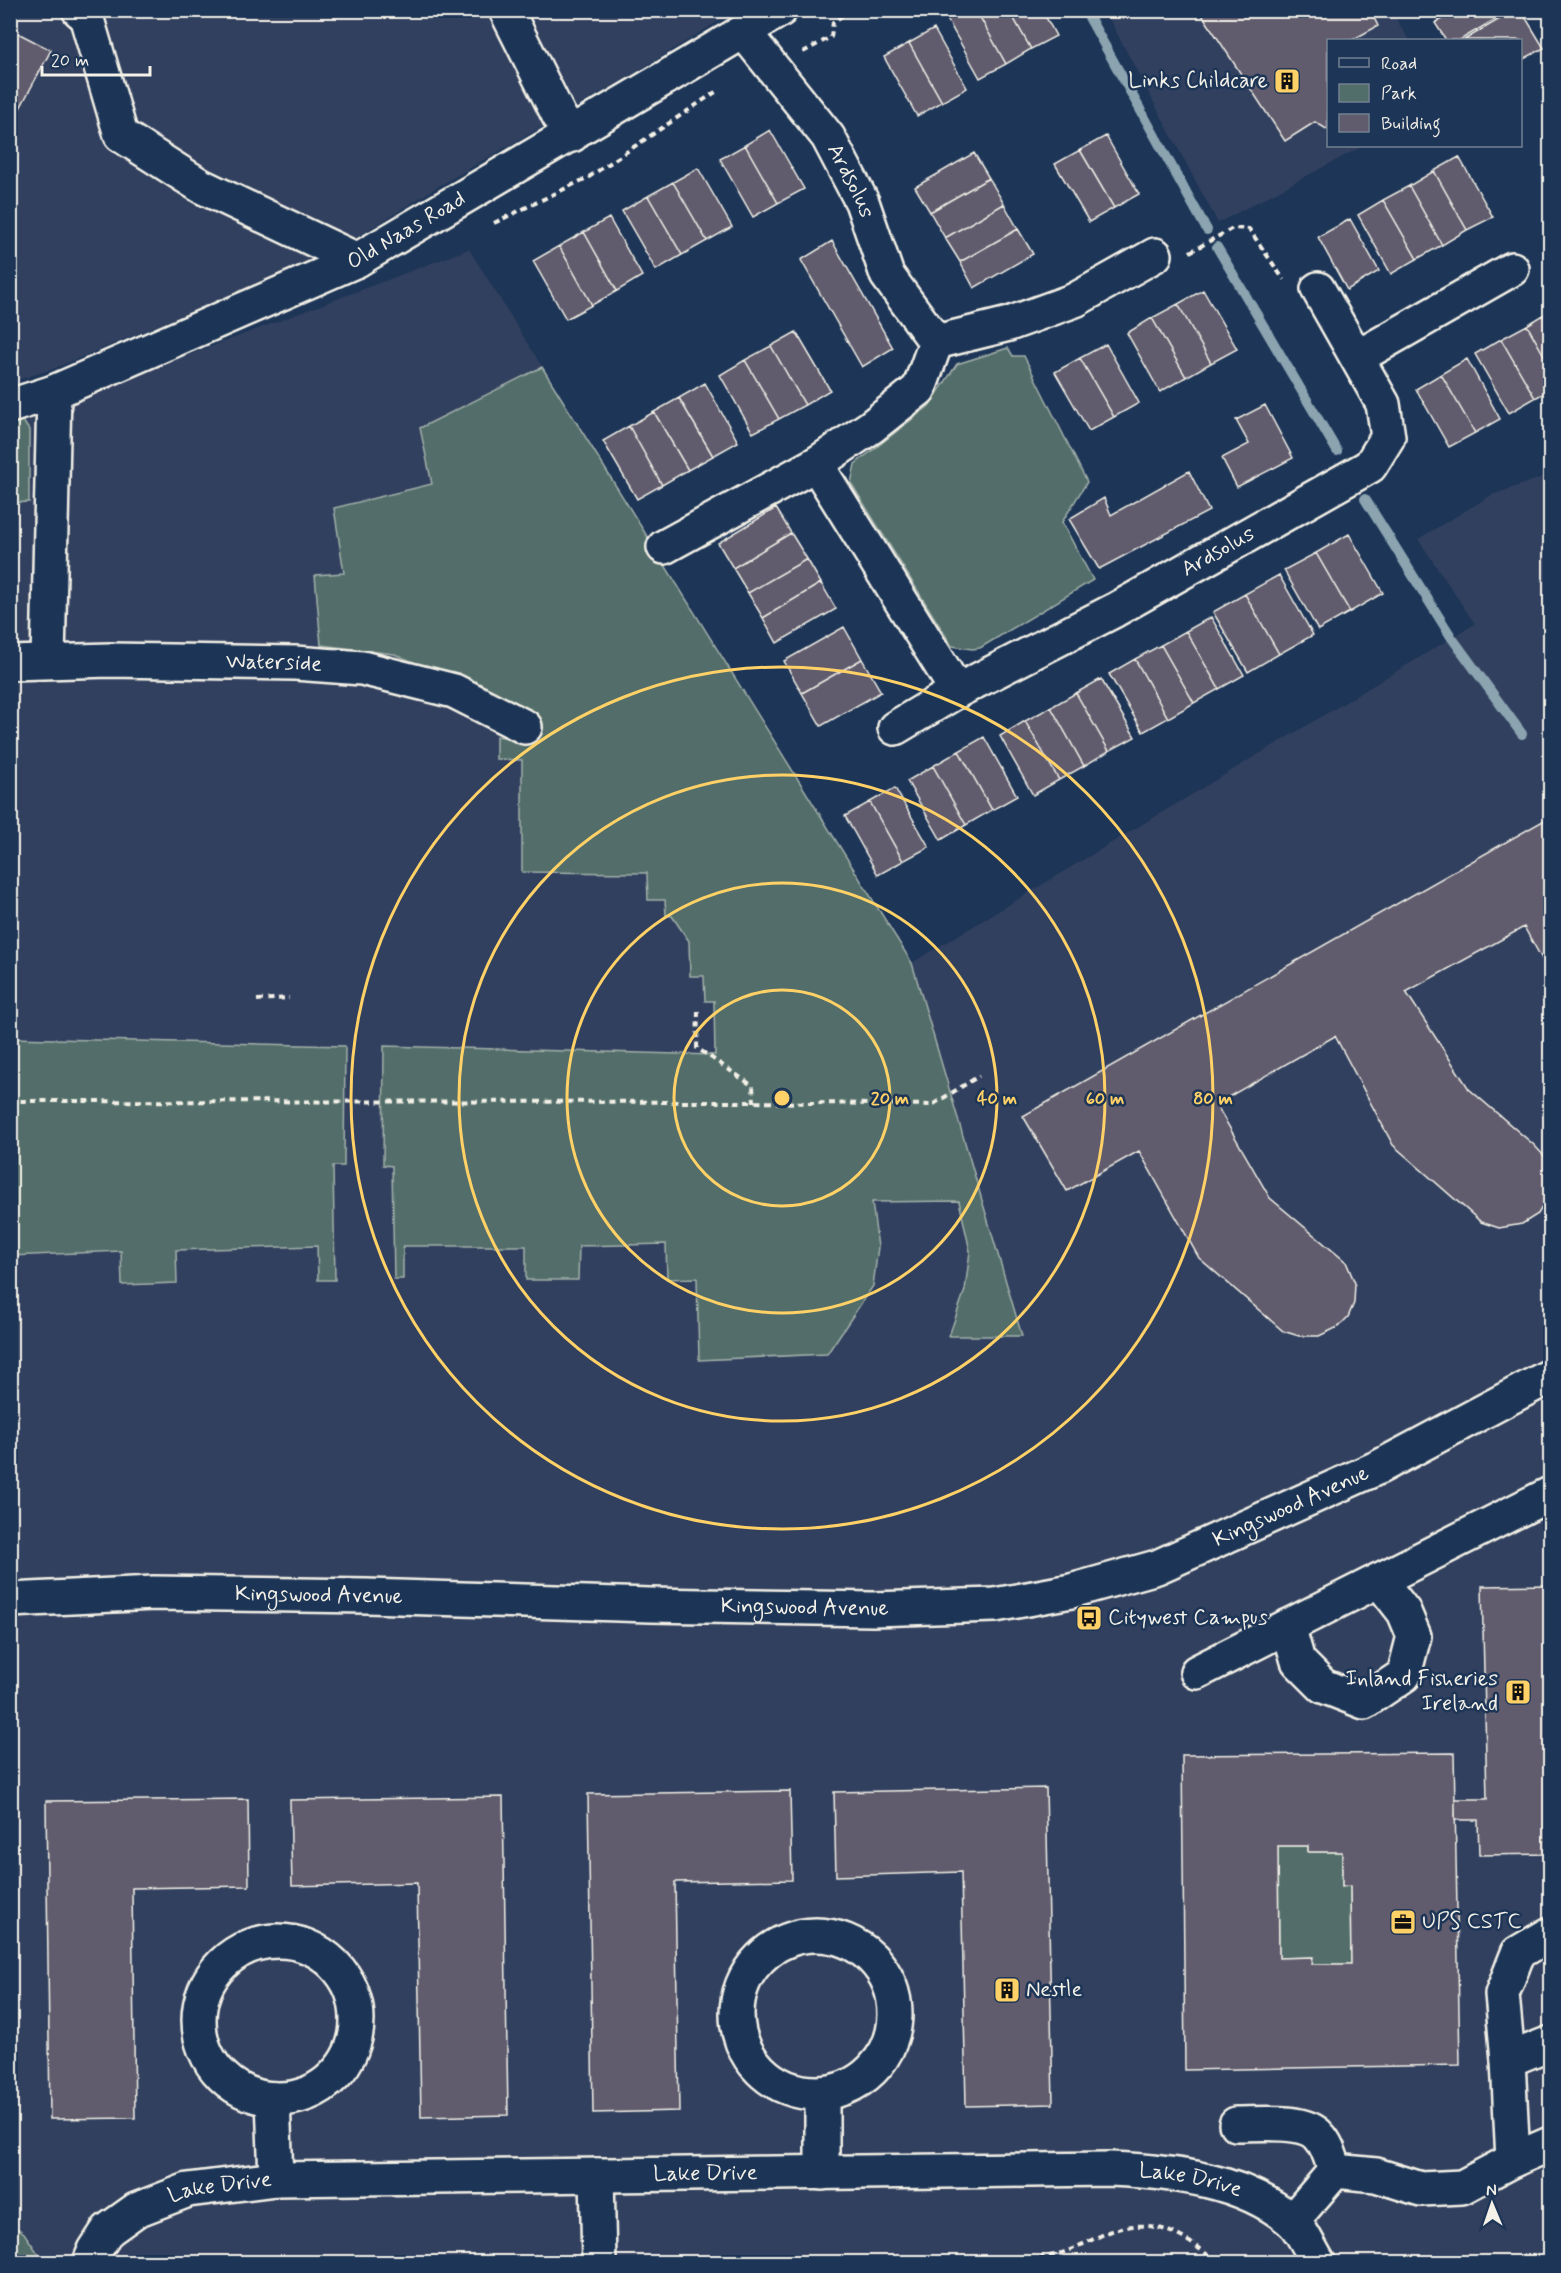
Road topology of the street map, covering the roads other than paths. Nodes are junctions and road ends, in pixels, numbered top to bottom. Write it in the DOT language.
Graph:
graph roads {
  1 [pos="79,10"];
  2 [pos="506,10"];
  3 [pos="780,10"];
  4 [pos="744,32"];
  5 [pos="572,135"];
  6 [pos="1168,256"];
  7 [pos="357,260"];
  8 [pos="1512,270"];
  9 [pos="1317,289"];
  10 [pos="936,342"];
  11 [pos="1358,357"];
  12 [pos="54,392"];
  13 [pos="10,406"];
  14 [pos="816,464"];
  15 [pos="664,548"];
  16 [pos="48,661"];
  17 [pos="10,663"];
  18 [pos="957,691"];
  19 [pos="525,727"];
  20 [pos="895,728"];
  21 [pos="1551,1376"];
  22 [pos="1551,1494"];
  23 [pos="1379,1580"];
  24 [pos="10,1600"];
  25 [pos="1288,1626"];
  26 [pos="1197,1672"];
  27 [pos="1551,1934"];
  28 [pos="1551,2043"];
  29 [pos="1508,2060"];
  30 [pos="822,2093"];
  31 [pos="273,2099"];
  32 [pos="1236,2124"];
  33 [pos="1551,2144"];
  34 [pos="1513,2160"];
  35 [pos="1335,2171"];
  36 [pos="822,2173"];
  37 [pos="597,2175"];
  38 [pos="276,2179"];
  39 [pos="1292,2221"];
  40 [pos="90,2262"];
  41 [pos="599,2262"];
  42 [pos="1318,2262"];
  1 -- 7 [label="street"];
  2 -- 5 [label="street"];
  3 -- 4 [label="street, Old Naas Road"];
  4 -- 5 [label="street, Old Naas Road"];
  4 -- 10 [label="street, Ardsolus"];
  5 -- 7 [label="street, Old Naas Road"];
  6 -- 10 [label="street"];
  7 -- 12 [label="street, Old Naas Road"];
  8 -- 11 [label="street"];
  9 -- 11 [label="street, Ardsolus"];
  10 -- 14 [label="street"];
  11 -- 18 [label="street, Ardsolus"];
  12 -- 13 [label="street, Old Naas Road"];
  12 -- 16 [label="street"];
  14 -- 15 [label="street"];
  14 -- 18 [label="street"];
  16 -- 17 [label="street, Waterside"];
  16 -- 19 [label="street, Waterside"];
  18 -- 20 [label="street, Ardsolus"];
  21 -- 24 [label="street, Kingswood Avenue"];
  22 -- 23 [label="street"];
  23 -- 25 [label="street"];
  23 -- 25 [label="street"];
  25 -- 26 [label="street"];
  27 -- 29 [label="street"];
  28 -- 29 [label="street"];
  29 -- 34 [label="street"];
  30 -- 30 [label="street"];
  30 -- 36 [label="street"];
  31 -- 31 [label="street"];
  31 -- 38 [label="street"];
  32 -- 35 [label="street"];
  33 -- 34 [label="street"];
  34 -- 35 [label="street"];
  35 -- 39 [label="street"];
  36 -- 37 [label="street, Lake Drive"];
  36 -- 39 [label="street, Lake Drive"];
  37 -- 38 [label="street, Lake Drive"];
  37 -- 41 [label="street"];
  38 -- 40 [label="street, Lake Drive"];
  39 -- 42 [label="street, Lake Drive"];
}
